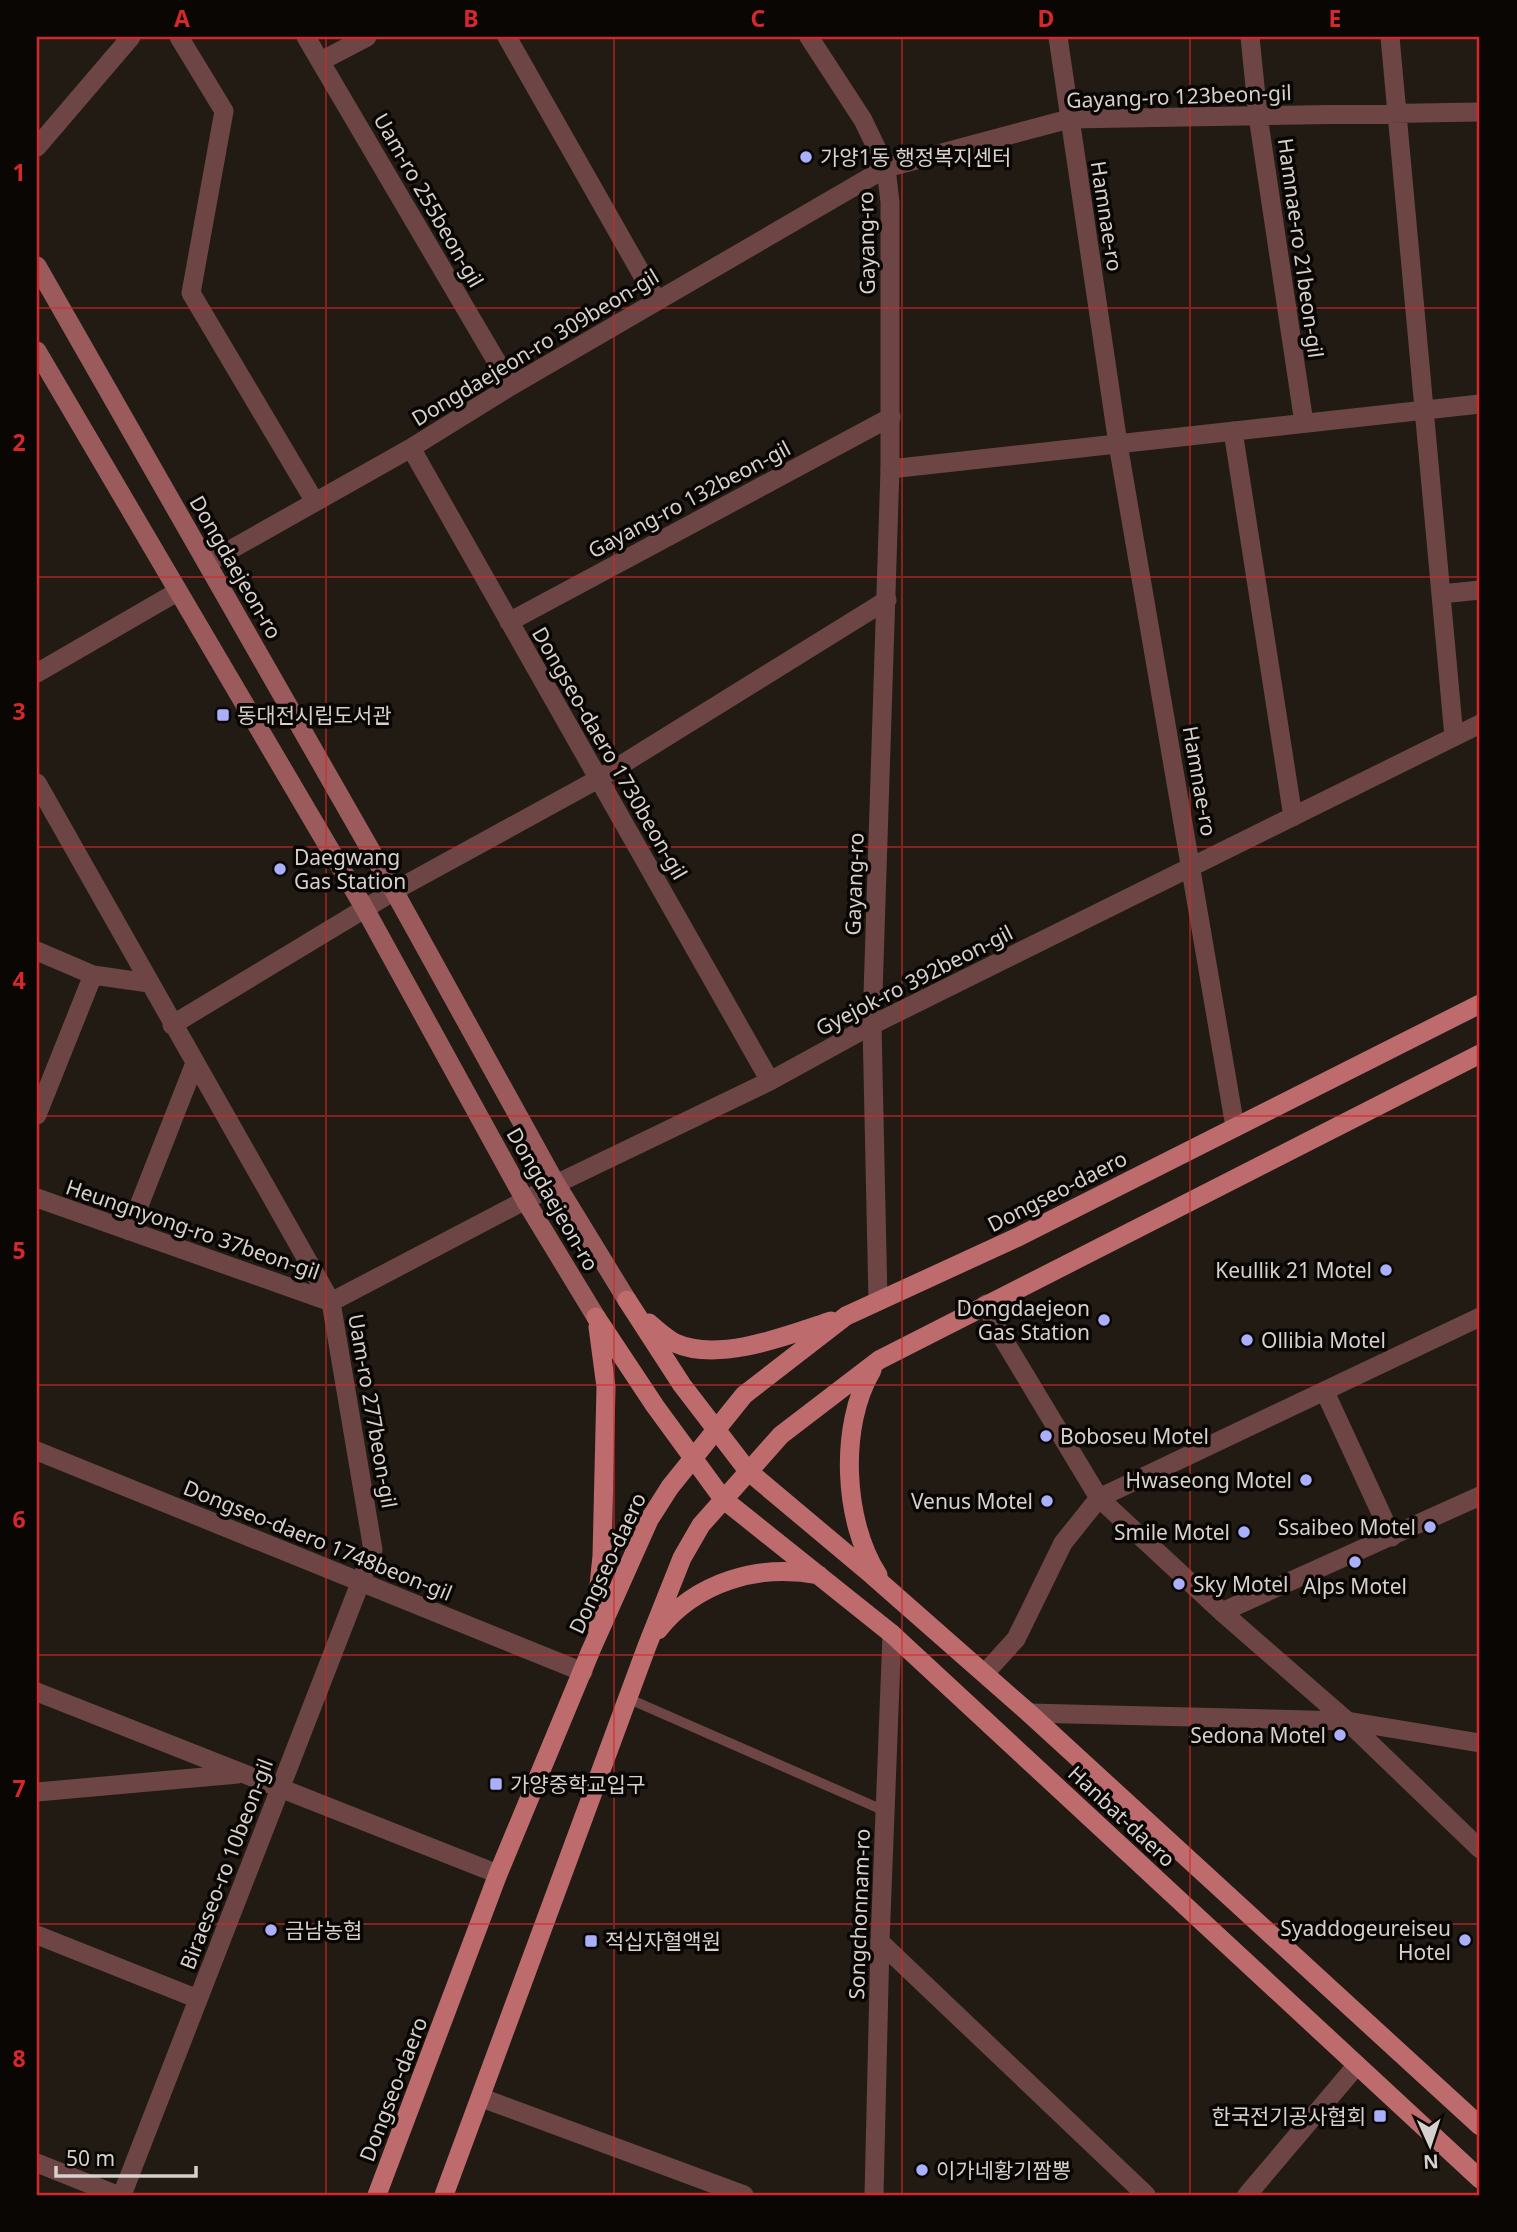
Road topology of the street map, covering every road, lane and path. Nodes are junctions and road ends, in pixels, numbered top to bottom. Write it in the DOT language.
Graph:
graph roads {
  1 [pos="131,37"];
  2 [pos="179,37"];
  3 [pos="306,37"];
  4 [pos="367,37"];
  5 [pos="507,37"];
  6 [pos="809,37"];
  7 [pos="1058,37"];
  8 [pos="1250,37"];
  9 [pos="1390,37"];
  10 [pos="321,61"];
  11 [pos="1480,112"];
  12 [pos="1397,113"];
  13 [pos="1258,116"];
  14 [pos="1069,119"];
  15 [pos="37,147"];
  16 [pos="886,169"];
  17 [pos="37,267"];
  18 [pos="657,301"];
  19 [pos="37,351"];
  20 [pos="511,386"];
  21 [pos="1480,404"];
  22 [pos="1424,410"];
  23 [pos="891,417"];
  24 [pos="1304,423"];
  25 [pos="1233,431"];
  26 [pos="1118,444"];
  27 [pos="411,448"];
  28 [pos="890,469"];
  29 [pos="315,502"];
  30 [pos="207,563"];
  31 [pos="1480,590"];
  32 [pos="177,592"];
  33 [pos="1441,594"];
  34 [pos="887,600"];
  35 [pos="509,622"];
  36 [pos="37,673"];
  37 [pos="1480,724"];
  38 [pos="1454,737"];
  39 [pos="600,778"];
  40 [pos="37,783"];
  41 [pos="1293,817"];
  42 [pos="1192,867"];
  43 [pos="394,891"];
  44 [pos="365,909"];
  45 [pos="37,951"];
  46 [pos="93,975"];
  47 [pos="149,984"];
  48 [pos="1480,1004"];
  49 [pos="172,1025"];
  50 [pos="872,1025"];
  51 [pos="1480,1054"];
  52 [pos="195,1063"];
  53 [pos="770,1081"];
  54 [pos="37,1115"];
  55 [pos="1235,1126"];
  56 [pos="556,1184"];
  57 [pos="37,1198"];
  58 [pos="525,1200"];
  59 [pos="129,1231"];
  60 [pos="627,1300"];
  61 [pos="878,1301"];
  62 [pos="331,1302"];
  63 [pos="986,1304"];
  64 [pos="846,1316"];
  65 [pos="596,1317"];
  66 [pos="1480,1317"];
  67 [pos="879,1360"];
  68 [pos="1325,1392"];
  69 [pos="715,1429"];
  70 [pos="37,1451"];
  71 [pos="693,1457"];
  72 [pos="748,1471"];
  73 [pos="1480,1496"];
  74 [pos="1100,1497"];
  75 [pos="723,1499"];
  76 [pos="1392,1537"];
  77 [pos="373,1550"];
  78 [pos="820,1575"];
  79 [pos="360,1582"];
  80 [pos="888,1589"];
  81 [pos="1222,1612"];
  82 [pos="892,1634"];
  83 [pos="647,1646"];
  84 [pos="591,1650"];
  85 [pos="583,1672"];
  86 [pos="985,1674"];
  87 [pos="37,1692"];
  88 [pos="628,1698"];
  89 [pos="1029,1713"];
  90 [pos="1347,1721"];
  91 [pos="1480,1743"];
  92 [pos="244,1773"];
  93 [pos="280,1788"];
  94 [pos="37,1792"];
  95 [pos="885,1811"];
  96 [pos="1480,1849"];
  97 [pos="498,1874"];
  98 [pos="37,1935"];
  99 [pos="880,1942"];
  100 [pos="198,2000"];
  101 [pos="1357,2065"];
  102 [pos="482,2098"];
  103 [pos="1480,2126"];
  104 [pos="37,2163"];
  105 [pos="1480,2179"];
  106 [pos="719,2191"];
  107 [pos="120,2195"];
  108 [pos="377,2195"];
  109 [pos="444,2195"];
  110 [pos="744,2195"];
  111 [pos="875,2195"];
  112 [pos="1146,2195"];
  113 [pos="1247,2195"];
  1 -- 15 [label="street"];
  2 -- 29 [label="street"];
  3 -- 10 [label="street, Uam-ro 255beon-gil"];
  4 -- 10 [label="street"];
  5 -- 18 [label="street"];
  6 -- 16 [label="street, Gayang-ro"];
  7 -- 14 [label="street, Hamnae-ro"];
  8 -- 13 [label="street, Hamnae-ro 21beon-gil"];
  9 -- 12 [label="street"];
  10 -- 20 [label="street, Uam-ro 255beon-gil"];
  11 -- 12 [label="street, Gayang-ro 123beon-gil"];
  12 -- 13 [label="street, Gayang-ro 123beon-gil"];
  12 -- 22 [label="street"];
  13 -- 14 [label="street, Gayang-ro 123beon-gil"];
  13 -- 24 [label="street, Hamnae-ro 21beon-gil"];
  14 -- 16 [label="street, Gayang-ro 123beon-gil"];
  14 -- 26 [label="street, Hamnae-ro"];
  16 -- 18 [label="street, Dongdaejeon-ro 309beon-gil"];
  16 -- 23 [label="street, Gayang-ro"];
  17 -- 30 [label="main road, Dongdaejeon-ro"];
  18 -- 20 [label="street, Dongdaejeon-ro 309beon-gil"];
  19 -- 32 [label="main road, Dongdaejeon-ro"];
  20 -- 27 [label="street, Dongdaejeon-ro 309beon-gil"];
  21 -- 22 [label="street"];
  22 -- 24 [label="street"];
  22 -- 33 [label="street"];
  23 -- 28 [label="street, Gayang-ro"];
  23 -- 35 [label="street, Gayang-ro 132beon-gil"];
  24 -- 25 [label="street"];
  25 -- 26 [label="street"];
  25 -- 41 [label="street"];
  26 -- 28 [label="street"];
  26 -- 42 [label="street, Hamnae-ro"];
  27 -- 29 [label="street, Dongdaejeon-ro 309beon-gil"];
  27 -- 35 [label="street, Dongseo-daero 1730beon-gil"];
  28 -- 34 [label="street, Gayang-ro"];
  29 -- 30 [label="street, Dongdaejeon-ro 309beon-gil"];
  30 -- 43 [label="main road, Dongdaejeon-ro"];
  31 -- 33 [label="street"];
  32 -- 36 [label="street"];
  32 -- 44 [label="main road, Dongdaejeon-ro"];
  33 -- 38 [label="street"];
  34 -- 39 [label="street"];
  34 -- 50 [label="street, Gayang-ro"];
  35 -- 39 [label="street, Dongseo-daero 1730beon-gil"];
  37 -- 38 [label="street, Gyejok-ro 392beon-gil"];
  38 -- 41 [label="street, Gyejok-ro 392beon-gil"];
  39 -- 43 [label="street"];
  39 -- 53 [label="street, Dongseo-daero 1730beon-gil"];
  40 -- 47 [label="street, Uam-ro 277beon-gil"];
  41 -- 42 [label="street, Gyejok-ro 392beon-gil"];
  42 -- 50 [label="street, Gyejok-ro 392beon-gil"];
  42 -- 55 [label="street, Hamnae-ro"];
  43 -- 44 [label="street"];
  43 -- 56 [label="main road, Dongdaejeon-ro"];
  44 -- 49 [label="street"];
  44 -- 58 [label="main road, Dongdaejeon-ro"];
  45 -- 46 [label="street"];
  46 -- 47 [label="street"];
  46 -- 54 [label="street"];
  47 -- 49 [label="street, Uam-ro 277beon-gil"];
  48 -- 55 [label="main road, Dongseo-daero"];
  49 -- 52 [label="street, Uam-ro 277beon-gil"];
  50 -- 53 [label="street, Gyejok-ro 392beon-gil"];
  50 -- 61 [label="street, Gayang-ro"];
  51 -- 63 [label="main road"];
  52 -- 59 [label="street"];
  52 -- 62 [label="street, Uam-ro 277beon-gil"];
  53 -- 56 [label="street, Gyejok-ro 392beon-gil"];
  55 -- 61 [label="main road, Dongseo-daero"];
  56 -- 58 [label="street, Heungnyong-ro 37beon-gil"];
  56 -- 60 [label="main road, Dongdaejeon-ro"];
  57 -- 59 [label="street, Heungnyong-ro 37beon-gil"];
  58 -- 62 [label="street, Heungnyong-ro 37beon-gil"];
  58 -- 65 [label="main road, Dongdaejeon-ro"];
  59 -- 62 [label="street, Heungnyong-ro 37beon-gil"];
  60 -- 64 [label="main road"];
  60 -- 69 [label="main road, Dongdaejeon-ro"];
  61 -- 64 [label="main road, Dongseo-daero"];
  62 -- 77 [label="street, Uam-ro 277beon-gil"];
  63 -- 67 [label="main road"];
  63 -- 74 [label="street"];
  64 -- 69 [label="main road, Dongseo-daero"];
  65 -- 71 [label="main road, Dongdaejeon-ro"];
  65 -- 84 [label="main road"];
  66 -- 68 [label="street"];
  67 -- 72 [label="main road"];
  67 -- 80 [label="main road"];
  68 -- 74 [label="street"];
  68 -- 76 [label="street"];
  69 -- 71 [label="main road, Dongseo-daero"];
  69 -- 72 [label="main road, Dongdaejeon-ro"];
  70 -- 79 [label="street, Dongseo-daero 1748beon-gil"];
  71 -- 75 [label="main road, Dongdaejeon-ro"];
  71 -- 84 [label="main road, Dongseo-daero"];
  72 -- 75 [label="main road"];
  72 -- 80 [label="main road, Hanbat-daero"];
  73 -- 76 [label="street"];
  74 -- 81 [label="street"];
  74 -- 86 [label="street"];
  75 -- 78 [label="main road, Hanbat-daero"];
  75 -- 83 [label="main road"];
  76 -- 81 [label="street"];
  77 -- 79 [label="street, Biraeseo-ro 10beon-gil"];
  78 -- 82 [label="main road, Hanbat-daero"];
  78 -- 83 [label="main road"];
  79 -- 85 [label="street, Dongseo-daero 1748beon-gil"];
  79 -- 93 [label="street, Biraeseo-ro 10beon-gil"];
  80 -- 86 [label="main road, Hanbat-daero"];
  81 -- 90 [label="street"];
  82 -- 95 [label="street, Songchonnam-ro"];
  82 -- 101 [label="main road, Hanbat-daero"];
  83 -- 88 [label="main road"];
  84 -- 85 [label="main road, Dongseo-daero"];
  85 -- 97 [label="main road, Dongseo-daero"];
  86 -- 89 [label="main road, Hanbat-daero"];
  87 -- 92 [label="street"];
  88 -- 95 [label="lane"];
  88 -- 102 [label="main road"];
  89 -- 90 [label="street"];
  89 -- 103 [label="main road, Hanbat-daero"];
  90 -- 91 [label="street"];
  90 -- 96 [label="street"];
  92 -- 93 [label="street"];
  92 -- 94 [label="street"];
  93 -- 97 [label="street"];
  93 -- 100 [label="street, Biraeseo-ro 10beon-gil"];
  95 -- 99 [label="street, Songchonnam-ro"];
  97 -- 108 [label="main road, Dongseo-daero"];
  98 -- 100 [label="street"];
  99 -- 111 [label="street, Songchonnam-ro"];
  99 -- 112 [label="street"];
  100 -- 107 [label="street, Biraeseo-ro 10beon-gil"];
  101 -- 105 [label="main road, Hanbat-daero"];
  101 -- 113 [label="street"];
  102 -- 106 [label="street"];
  102 -- 109 [label="main road"];
  104 -- 107 [label="street"];
  106 -- 110 [label="street"];
}
